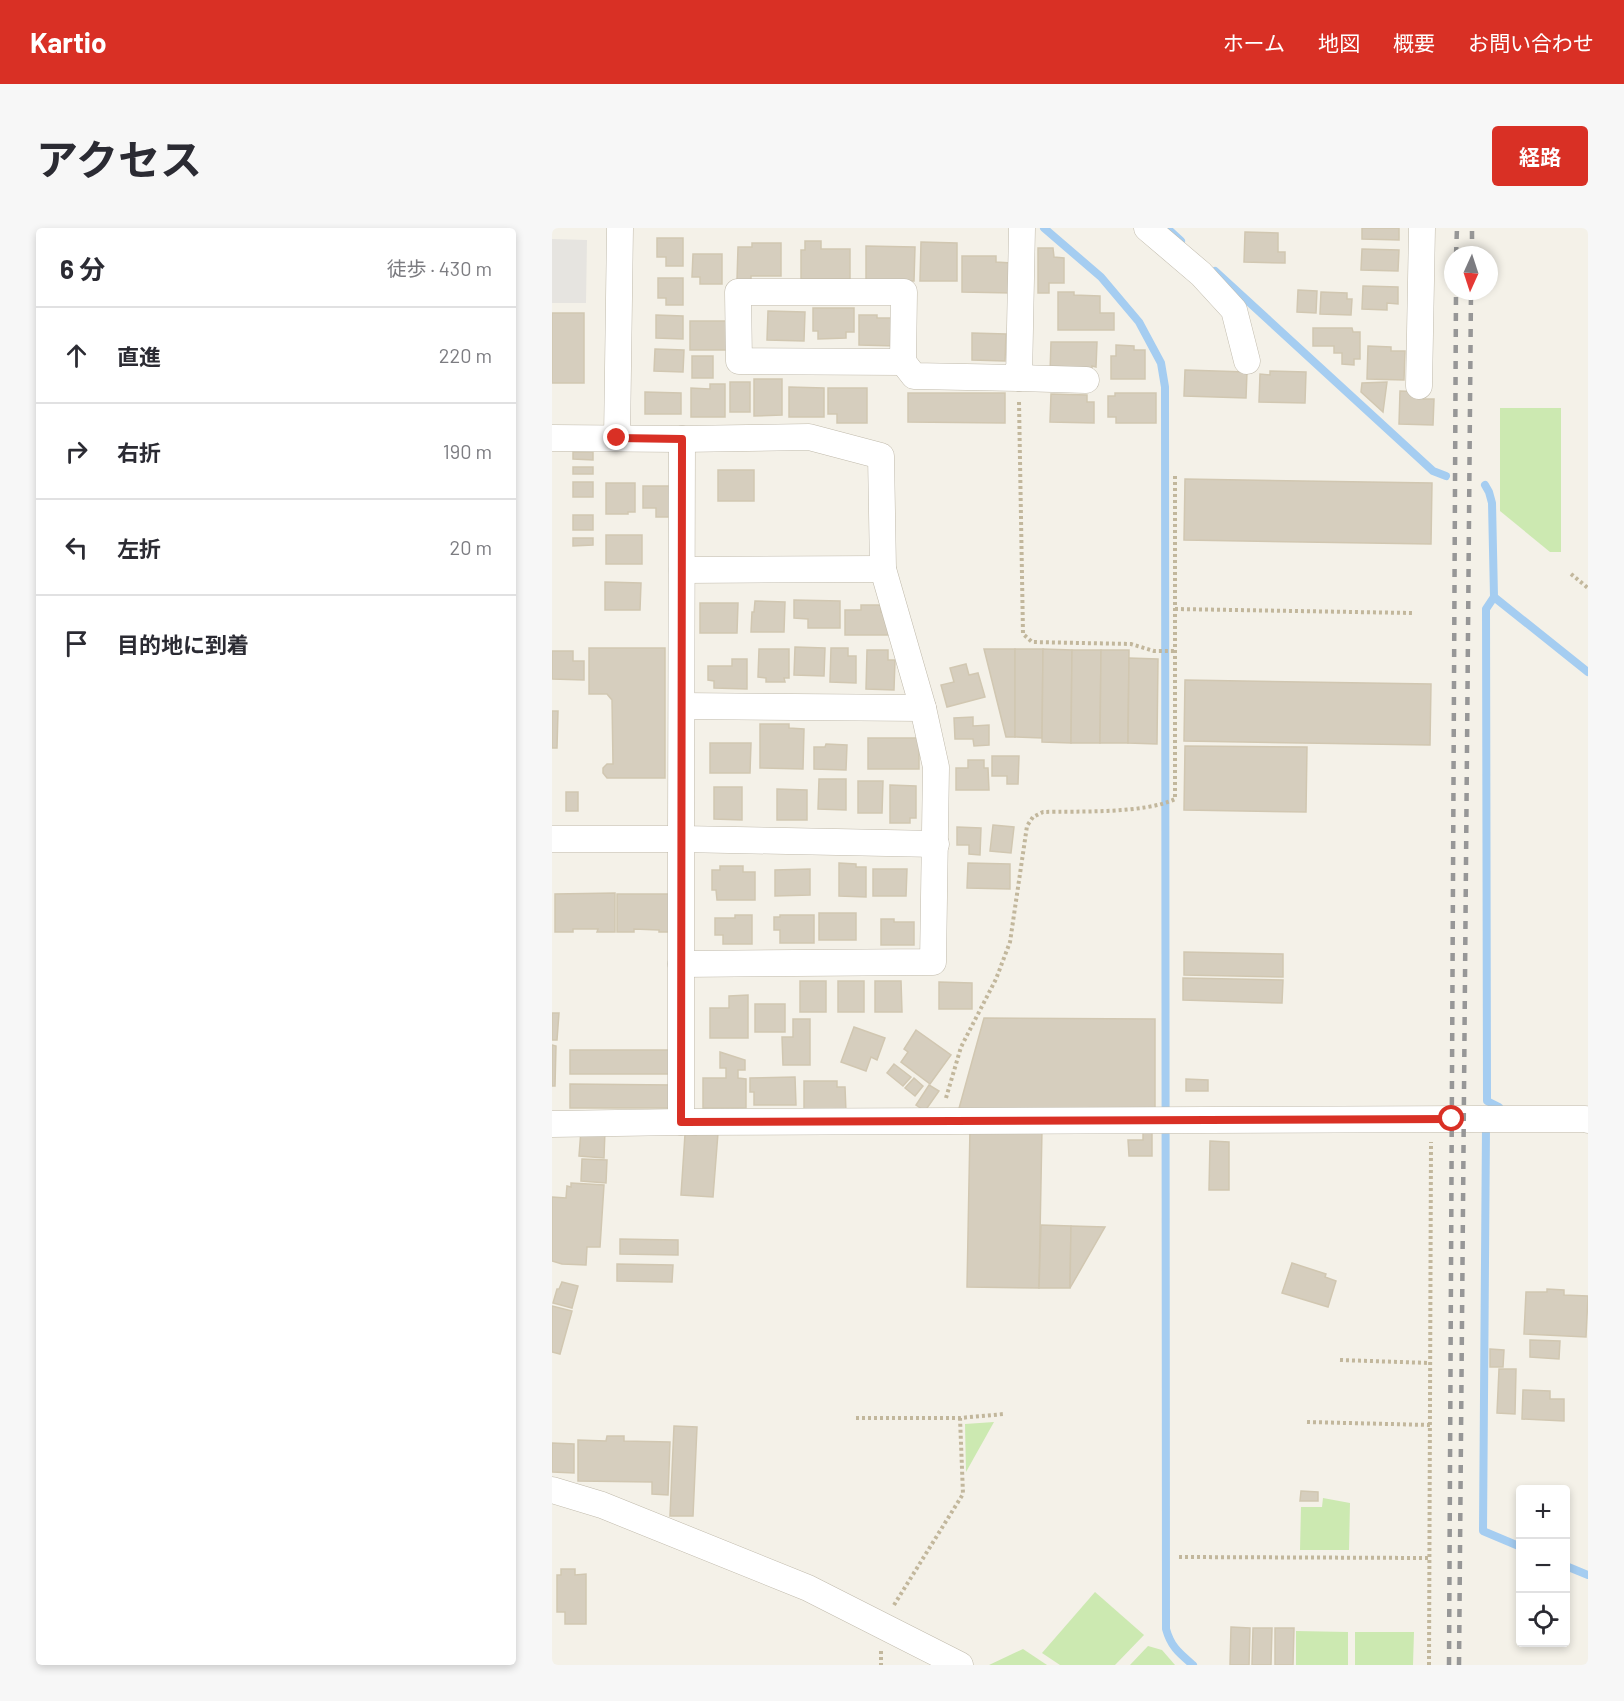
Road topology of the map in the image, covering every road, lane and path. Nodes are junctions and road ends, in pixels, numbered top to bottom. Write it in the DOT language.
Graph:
graph roads {
  1 [pos="620,228"];
  2 [pos="1022,228"];
  3 [pos="1147,228"];
  4 [pos="1422,228"];
  5 [pos="1247,361"];
  6 [pos="903,362"];
  7 [pos="1019,378"];
  8 [pos="1086,380"];
  9 [pos="1419,386"];
  10 [pos="552,438"];
  11 [pos="617,438"];
  12 [pos="682,439"];
  13 [pos="1175,476"];
  14 [pos="883,569"];
  15 [pos="682,570"];
  16 [pos="1571,574"];
  17 [pos="1588,588"];
  18 [pos="1175,609"];
  19 [pos="1413,613"];
  20 [pos="1172,651"];
  21 [pos="682,706"];
  22 [pos="922,708"];
  23 [pos="552,839"];
  24 [pos="681,839"];
  25 [pos="936,844"];
  26 [pos="681,964"];
  27 [pos="1431,1120"];
  28 [pos="1588,1120"];
  29 [pos="939,1121"];
  30 [pos="681,1122"];
  31 [pos="552,1124"];
  32 [pos="1340,1360"];
  33 [pos="1430,1363"];
  34 [pos="1004,1414"];
  35 [pos="856,1418"];
  36 [pos="960,1418"];
  37 [pos="1307,1422"];
  38 [pos="1430,1425"];
  39 [pos="552,1490"];
  40 [pos="1179,1557"];
  41 [pos="1429,1558"];
  42 [pos="881,1625"];
  43 [pos="881,1665"];
  44 [pos="960,1665"];
  45 [pos="1429,1665"];
  1 -- 11 [label="street"];
  2 -- 7 [label="street"];
  3 -- 5 [label="street"];
  4 -- 9 [label="street"];
  6 -- 6 [label="street"];
  6 -- 7 [label="street"];
  7 -- 8 [label="street"];
  7 -- 20 [label="path"];
  10 -- 11 [label="street"];
  11 -- 12 [label="street"];
  12 -- 14 [label="street"];
  12 -- 15 [label="street"];
  13 -- 18 [label="path"];
  14 -- 15 [label="street"];
  14 -- 22 [label="street"];
  15 -- 21 [label="street"];
  16 -- 17 [label="path"];
  18 -- 19 [label="path"];
  18 -- 20 [label="path"];
  20 -- 29 [label="path"];
  21 -- 22 [label="street"];
  21 -- 24 [label="street"];
  22 -- 25 [label="street"];
  23 -- 24 [label="street"];
  24 -- 25 [label="street"];
  24 -- 26 [label="street"];
  25 -- 26 [label="street"];
  26 -- 30 [label="street"];
  27 -- 28 [label="street"];
  27 -- 29 [label="street"];
  27 -- 33 [label="path"];
  29 -- 30 [label="street"];
  30 -- 31 [label="street"];
  32 -- 33 [label="path"];
  33 -- 38 [label="path"];
  34 -- 36 [label="path"];
  35 -- 36 [label="path"];
  36 -- 42 [label="path"];
  37 -- 38 [label="path"];
  38 -- 41 [label="path"];
  39 -- 42 [label="street"];
  40 -- 41 [label="path"];
  41 -- 45 [label="path"];
  42 -- 43 [label="path"];
  42 -- 44 [label="street"];
}
